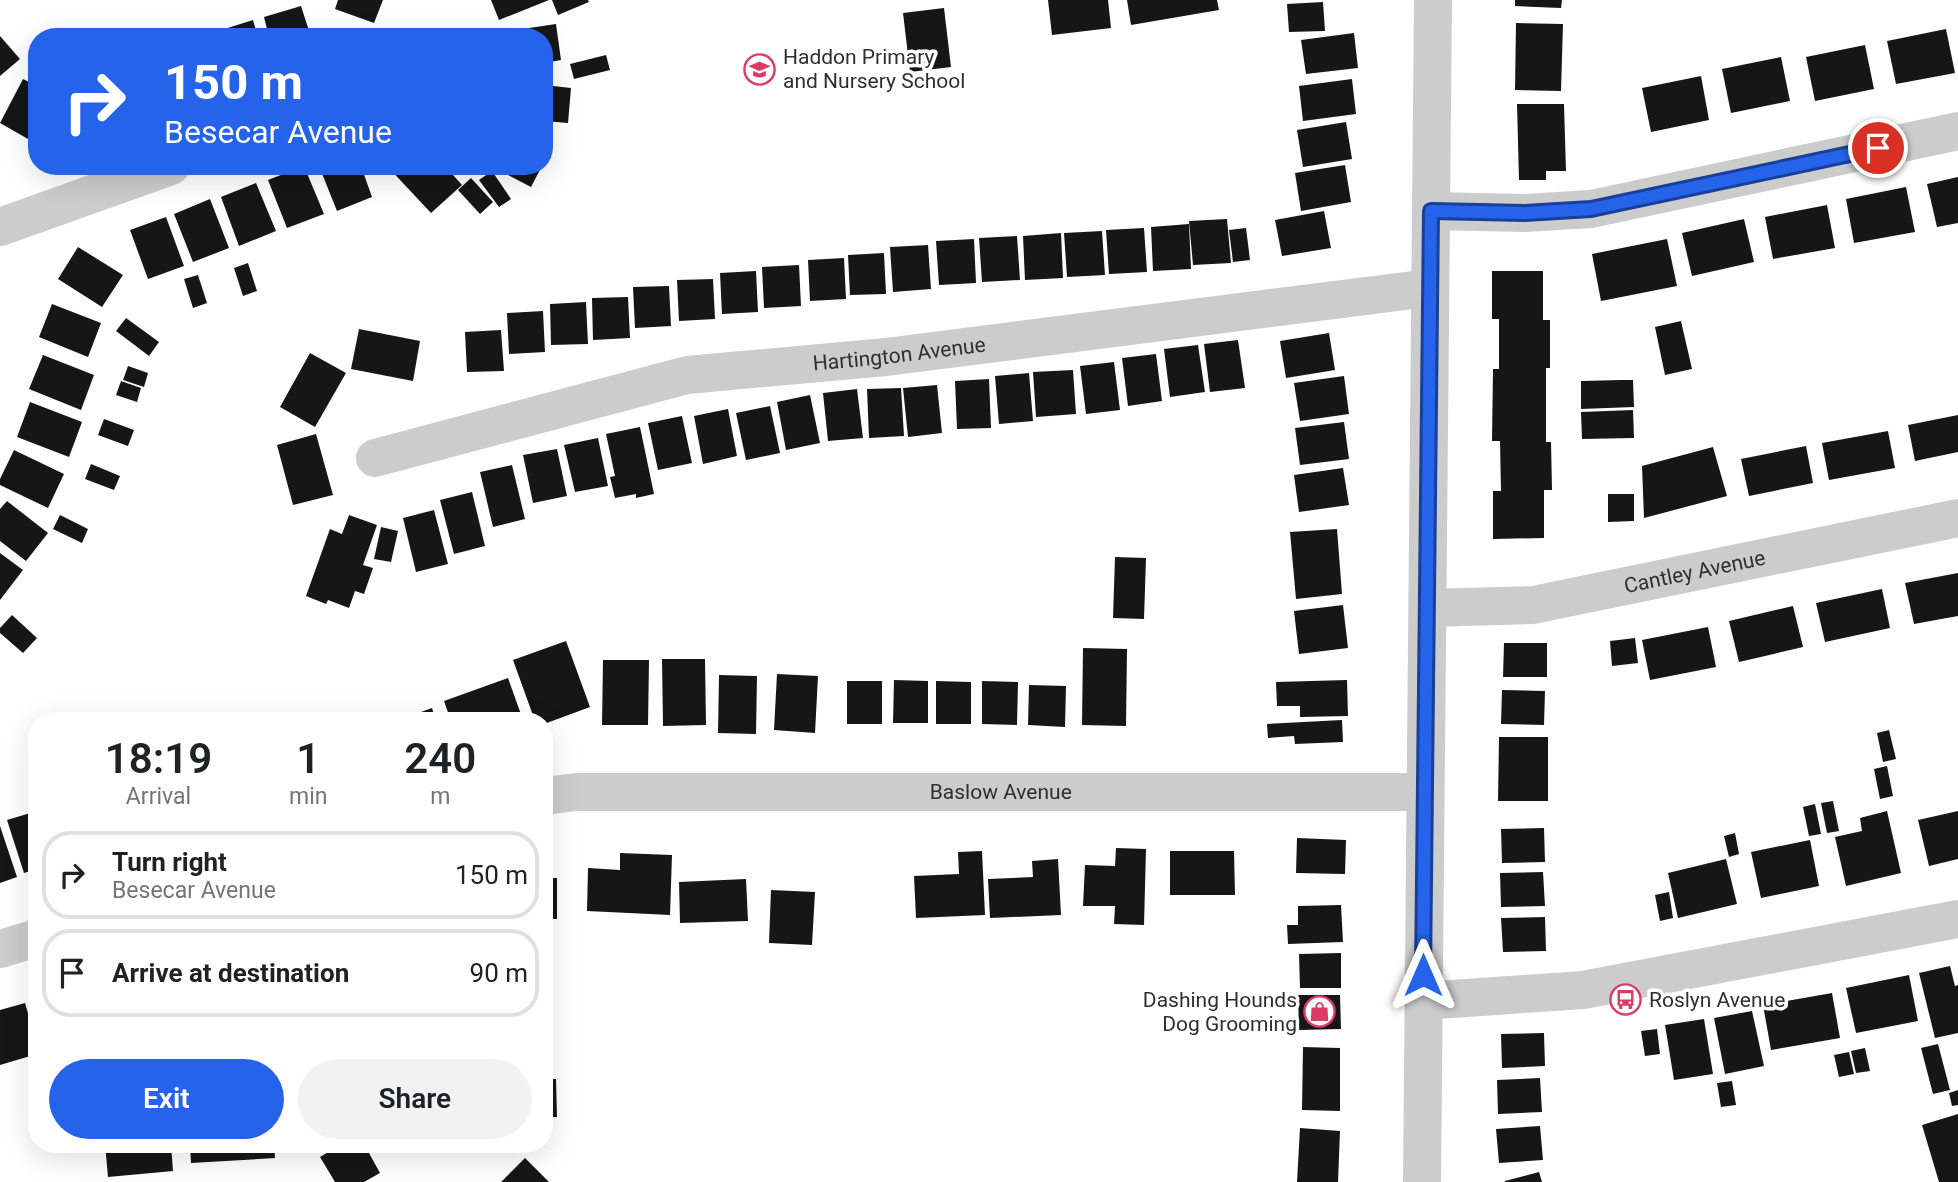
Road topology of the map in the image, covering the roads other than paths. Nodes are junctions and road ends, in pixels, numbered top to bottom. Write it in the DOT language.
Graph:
graph roads {
  1 [pos="1433,0"];
  2 [pos="1958,131"];
  3 [pos="147,175"];
  4 [pos="1431,211"];
  5 [pos="0,227"];
  6 [pos="1429,288"];
  7 [pos="375,458"];
  8 [pos="1958,518"];
  9 [pos="1428,608"];
  10 [pos="1424,792"];
  11 [pos="560,794"];
  12 [pos="1958,919"];
  13 [pos="28,941"];
  14 [pos="0,949"];
  15 [pos="1423,1001"];
  16 [pos="1422,1182"];
  1 -- 4 [label="street"];
  2 -- 4 [label="street"];
  3 -- 5 [label="street"];
  4 -- 6 [label="street"];
  6 -- 7 [label="street, Hartington Avenue"];
  6 -- 9 [label="street"];
  8 -- 9 [label="street, Cantley Avenue"];
  9 -- 10 [label="street"];
  10 -- 11 [label="street, Baslow Avenue"];
  10 -- 15 [label="street"];
  12 -- 15 [label="street"];
  13 -- 14 [label="street"];
  15 -- 16 [label="street"];
}
